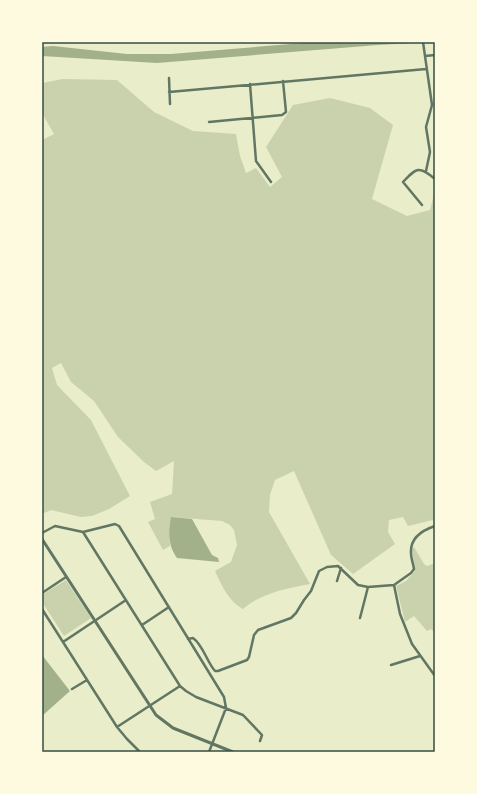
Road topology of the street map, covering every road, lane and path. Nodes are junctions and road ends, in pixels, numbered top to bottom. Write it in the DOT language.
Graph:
graph roads {
  1 [pos="423,42"];
  2 [pos="435,55"];
  3 [pos="425,56"];
  4 [pos="426,69"];
  5 [pos="169,78"];
  6 [pos="283,81"];
  7 [pos="250,84"];
  8 [pos="169,92"];
  9 [pos="170,104"];
  10 [pos="252,118"];
  11 [pos="209,122"];
  12 [pos="426,171"];
  13 [pos="435,179"];
  14 [pos="271,182"];
  15 [pos="422,205"];
  16 [pos="435,526"];
  17 [pos="83,532"];
  18 [pos="42,533"];
  19 [pos="42,539"];
  20 [pos="341,568"];
  21 [pos="66,577"];
  22 [pos="337,581"];
  23 [pos="394,585"];
  24 [pos="368,587"];
  25 [pos="42,593"];
  26 [pos="126,600"];
  27 [pos="169,608"];
  28 [pos="42,609"];
  29 [pos="360,618"];
  30 [pos="95,621"];
  31 [pos="142,625"];
  32 [pos="188,639"];
  33 [pos="63,642"];
  34 [pos="420,656"];
  35 [pos="391,665"];
  36 [pos="435,676"];
  37 [pos="87,680"];
  38 [pos="180,686"];
  39 [pos="72,689"];
  40 [pos="149,706"];
  41 [pos="226,708"];
  42 [pos="117,727"];
  43 [pos="260,741"];
  44 [pos="212,744"];
  45 [pos="140,752"];
  46 [pos="209,752"];
  47 [pos="233,752"];
  1 -- 3 [label="street"];
  2 -- 3 [label="street"];
  3 -- 4 [label="street"];
  4 -- 6 [label="street"];
  4 -- 12 [label="street"];
  5 -- 8 [label="street"];
  6 -- 7 [label="street"];
  6 -- 10 [label="street"];
  7 -- 8 [label="street"];
  7 -- 10 [label="street"];
  8 -- 9 [label="street"];
  10 -- 11 [label="street"];
  10 -- 14 [label="street"];
  12 -- 13 [label="street"];
  12 -- 15 [label="street"];
  16 -- 23 [label="street"];
  17 -- 18 [label="street"];
  17 -- 26 [label="street"];
  17 -- 27 [label="street"];
  19 -- 21 [label="street"];
  20 -- 22 [label="street"];
  20 -- 24 [label="street"];
  20 -- 32 [label="street"];
  21 -- 25 [label="street"];
  21 -- 30 [label="street"];
  23 -- 24 [label="street"];
  23 -- 34 [label="street"];
  24 -- 29 [label="street"];
  26 -- 30 [label="street"];
  26 -- 31 [label="street"];
  27 -- 31 [label="street"];
  27 -- 32 [label="street"];
  28 -- 33 [label="street"];
  30 -- 33 [label="street"];
  30 -- 40 [label="street"];
  31 -- 38 [label="street"];
  32 -- 41 [label="street"];
  33 -- 37 [label="street"];
  34 -- 35 [label="street"];
  34 -- 36 [label="street"];
  37 -- 39 [label="street"];
  37 -- 42 [label="street"];
  38 -- 40 [label="street"];
  38 -- 41 [label="street"];
  40 -- 42 [label="street"];
  40 -- 44 [label="street"];
  41 -- 43 [label="street"];
  41 -- 44 [label="street"];
  42 -- 45 [label="street"];
  44 -- 46 [label="street"];
  44 -- 47 [label="street"];
}
